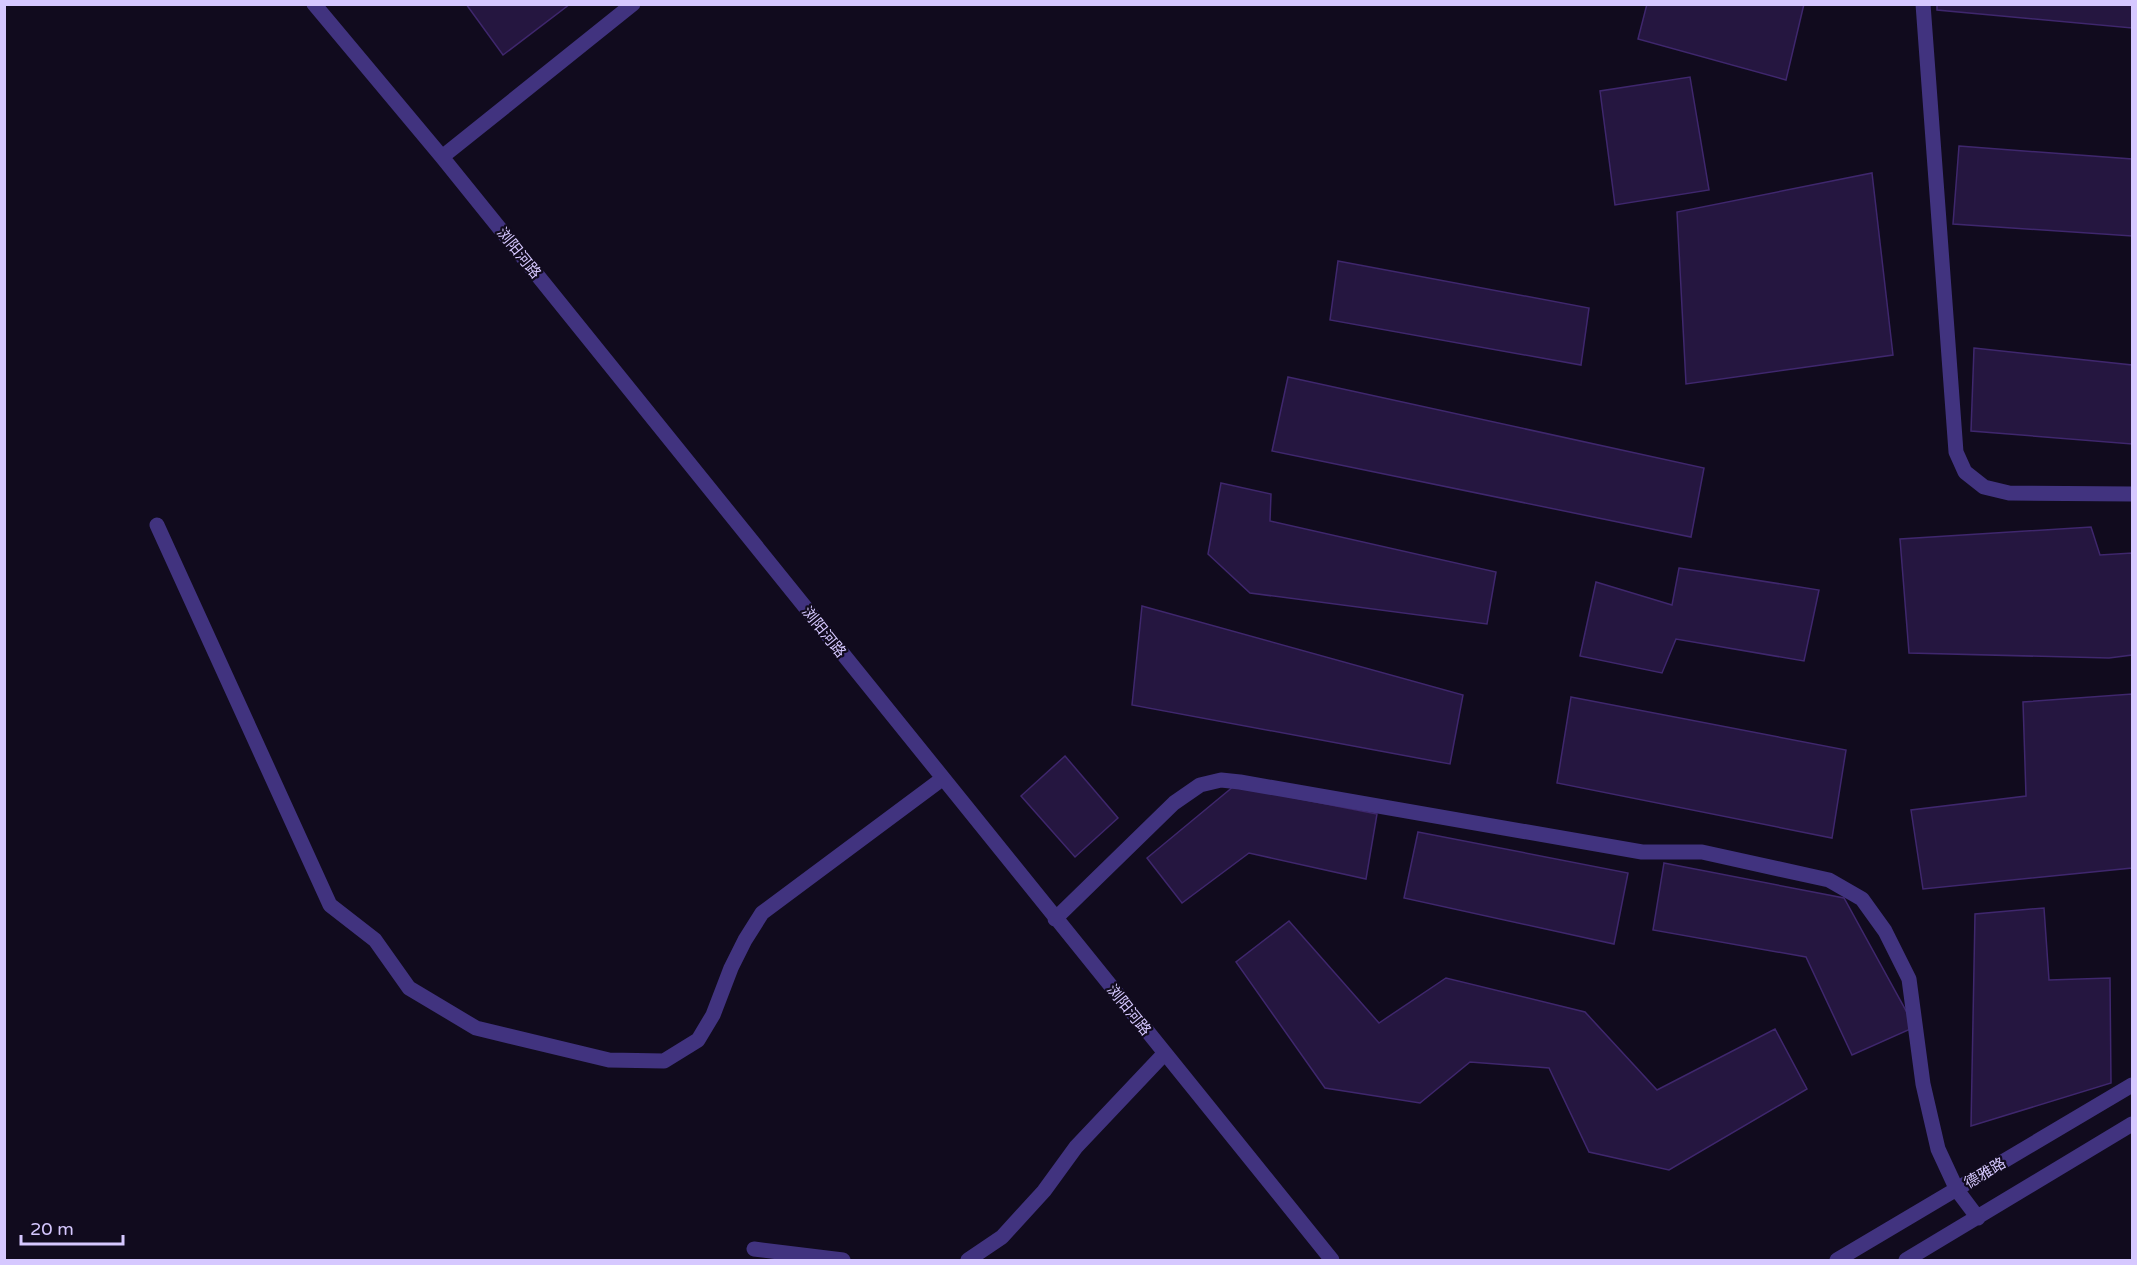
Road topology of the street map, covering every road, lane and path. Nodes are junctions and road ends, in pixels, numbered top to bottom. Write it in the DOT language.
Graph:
graph roads {
  1 [pos="314,4"];
  2 [pos="633,4"];
  3 [pos="1923,4"];
  4 [pos="442,157"];
  5 [pos="2133,494"];
  6 [pos="157,525"];
  7 [pos="942,779"];
  8 [pos="1055,919"];
  9 [pos="1164,1054"];
  10 [pos="2133,1086"];
  11 [pos="2133,1124"];
  12 [pos="1957,1191"];
  13 [pos="1978,1218"];
  14 [pos="754,1248"];
  15 [pos="843,1260"];
  16 [pos="968,1260"];
  17 [pos="1332,1260"];
  18 [pos="1838,1260"];
  19 [pos="1906,1260"];
  1 -- 4 [label="street, 浏阳河路"];
  2 -- 4 [label="street"];
  3 -- 5 [label="street"];
  4 -- 7 [label="street, 浏阳河路"];
  6 -- 7 [label="street"];
  7 -- 8 [label="street, 浏阳河路"];
  8 -- 9 [label="street, 浏阳河路"];
  8 -- 12 [label="street"];
  9 -- 16 [label="street"];
  9 -- 17 [label="street, 浏阳河路"];
  10 -- 12 [label="street, 德雅路"];
  11 -- 13 [label="street"];
  12 -- 13 [label="street"];
  12 -- 18 [label="street, 德雅路"];
  13 -- 19 [label="street"];
  14 -- 15 [label="street"];
}
